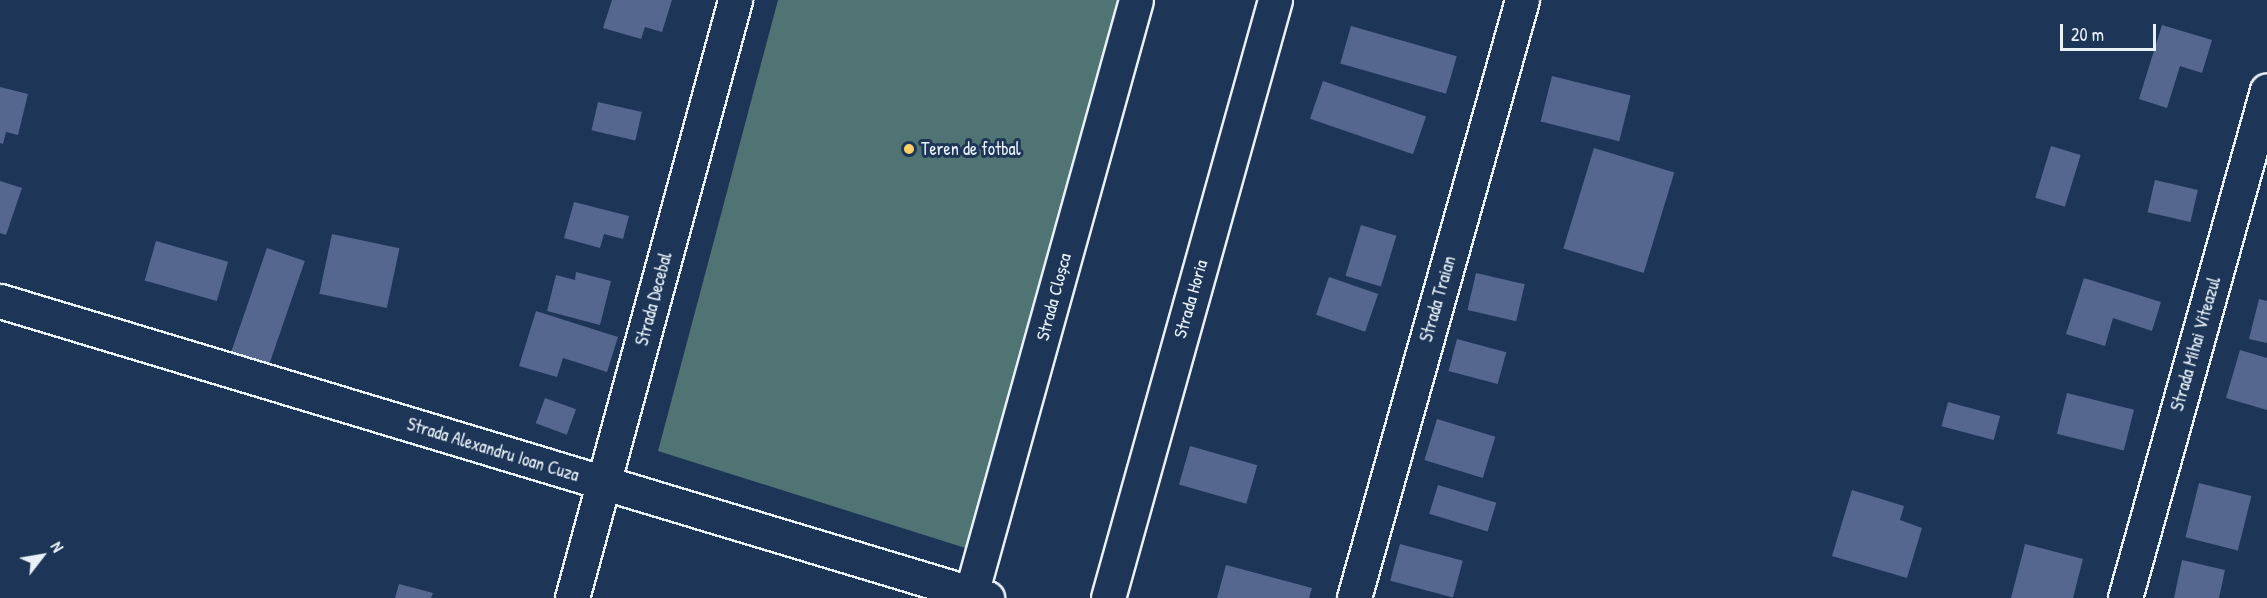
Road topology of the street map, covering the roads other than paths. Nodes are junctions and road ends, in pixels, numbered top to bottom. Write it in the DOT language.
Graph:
graph roads {
  1 [pos="735,0"];
  2 [pos="1136,0"];
  3 [pos="1275,0"];
  4 [pos="1522,0"];
  5 [pos="2267,90"];
  6 [pos="0,301"];
  7 [pos="604,484"];
  8 [pos="979,596"];
  9 [pos="572,598"];
  10 [pos="1108,598"];
  11 [pos="1354,598"];
  12 [pos="2125,598"];
  1 -- 7 [label="street, Strada Decebal"];
  2 -- 8 [label="street, Strada Cloșca"];
  3 -- 10 [label="street, Strada Horia"];
  4 -- 11 [label="street, Strada Traian"];
  5 -- 12 [label="street, Strada Mihai Viteazul"];
  6 -- 7 [label="street, Strada Alexandru Ioan Cuza"];
  7 -- 8 [label="street, Strada Alexandru Ioan Cuza"];
  7 -- 9 [label="street, Strada Decebal"];
}
